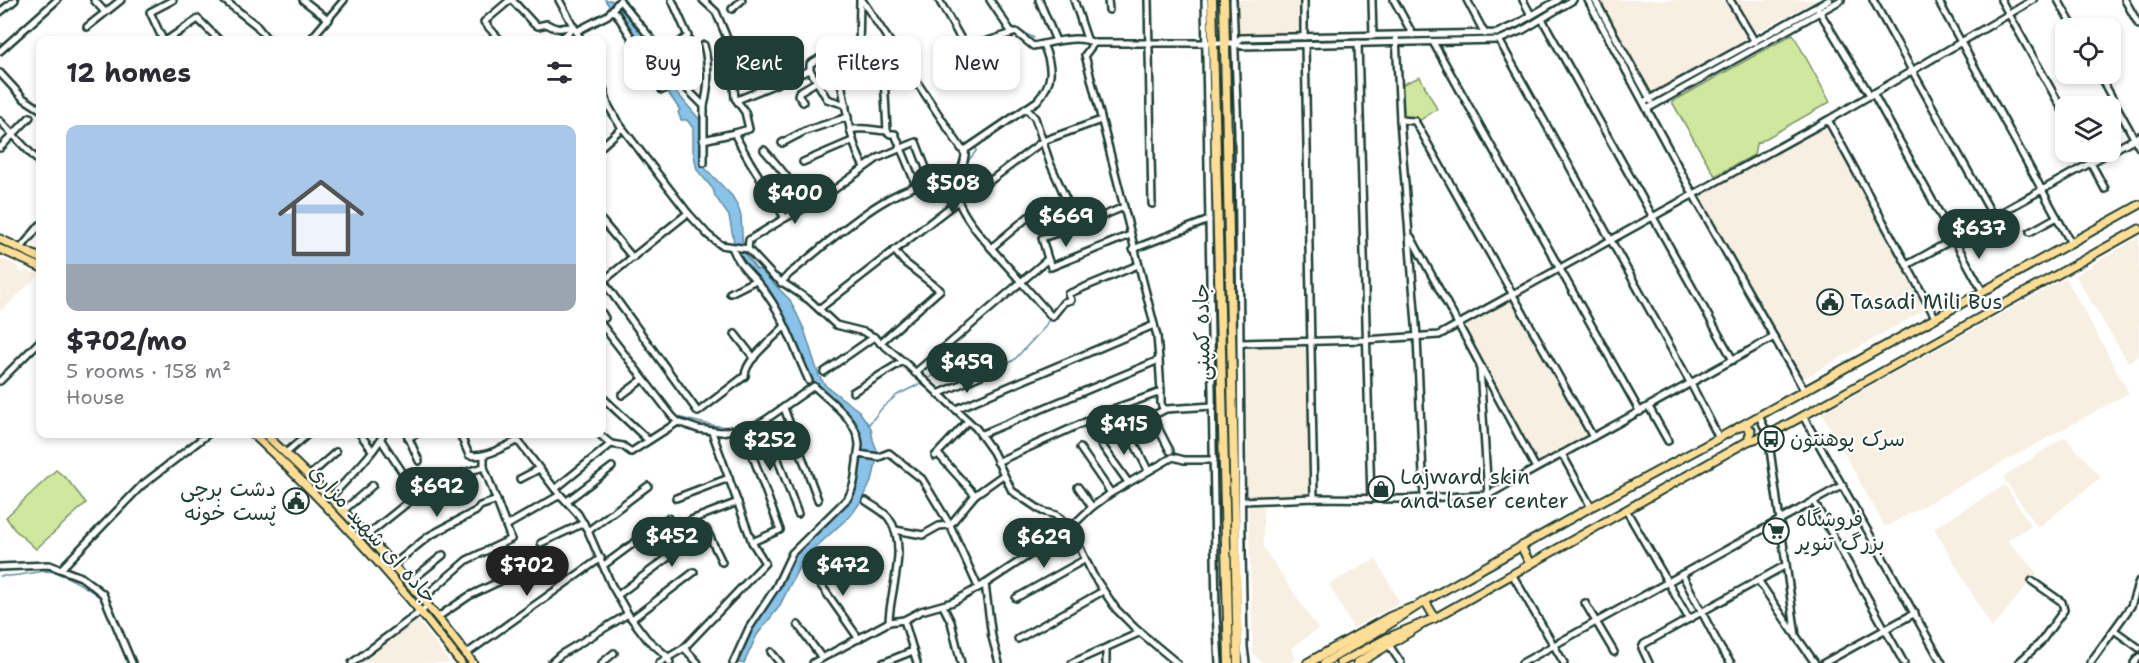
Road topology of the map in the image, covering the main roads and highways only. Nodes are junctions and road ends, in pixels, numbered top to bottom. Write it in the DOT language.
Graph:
graph roads {
  1 [pos="1212,0"];
  2 [pos="1224,0"];
  3 [pos="2139,205"];
  4 [pos="2139,229"];
  5 [pos="0,240"];
  6 [pos="0,249"];
  7 [pos="36,256"];
  8 [pos="36,265"];
  9 [pos="1740,427"];
  10 [pos="257,438"];
  11 [pos="269,438"];
  12 [pos="1748,441"];
  13 [pos="1521,546"];
  14 [pos="1530,564"];
  15 [pos="1425,601"];
  16 [pos="425,608"];
  17 [pos="1412,608"];
  18 [pos="1435,618"];
  19 [pos="1422,624"];
  20 [pos="1367,644"];
  21 [pos="461,663"];
  22 [pos="472,663"];
  23 [pos="1229,663"];
  24 [pos="1238,663"];
  25 [pos="1308,663"];
  26 [pos="1324,663"];
  27 [pos="1340,663"];
  28 [pos="1358,663"];
  1 -- 23 [label="highway, جاده کمپنی"];
  2 -- 24 [label="highway, جاده کمپنی"];
  3 -- 9 [label="main road"];
  4 -- 12 [label="main road"];
  5 -- 7 [label="main road"];
  6 -- 8 [label="main road"];
  9 -- 12 [label="main road"];
  9 -- 13 [label="main road"];
  10 -- 16 [label="main road, جاده ای شهید مزاری"];
  11 -- 16 [label="main road, جاده ای شهید مزاری"];
  12 -- 14 [label="main road"];
  13 -- 14 [label="main road"];
  13 -- 15 [label="main road"];
  14 -- 18 [label="main road"];
  15 -- 17 [label="main road"];
  15 -- 18 [label="main road"];
  16 -- 21 [label="main road, جاده ای شهید مزاری"];
  16 -- 22 [label="main road, جاده ای شهید مزاری"];
  17 -- 20 [label="main road"];
  17 -- 25 [label="highway"];
  18 -- 19 [label="main road"];
  19 -- 20 [label="main road"];
  19 -- 28 [label="highway"];
  20 -- 26 [label="main road"];
  20 -- 27 [label="main road"];
}
